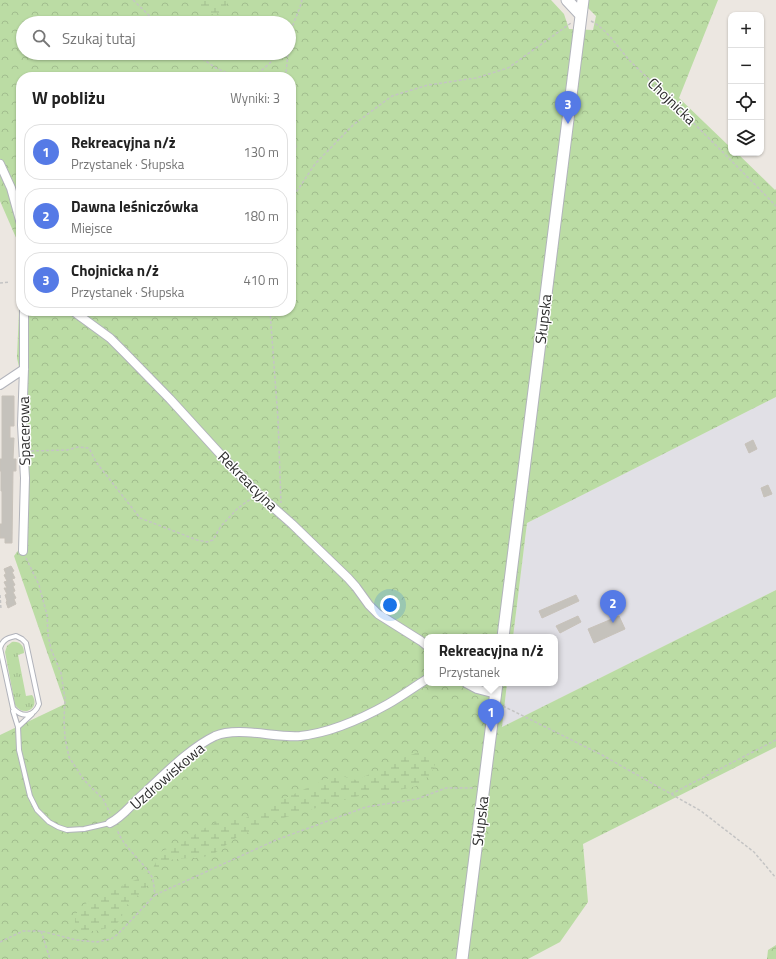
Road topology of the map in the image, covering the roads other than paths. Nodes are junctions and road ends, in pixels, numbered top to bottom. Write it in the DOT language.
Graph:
graph roads {
  1 [pos="567,0"];
  2 [pos="583,0"];
  3 [pos="581,15"];
  4 [pos="0,164"];
  5 [pos="16,206"];
  6 [pos="24,316"];
  7 [pos="80,316"];
  8 [pos="24,369"];
  9 [pos="0,385"];
  10 [pos="24,551"];
  11 [pos="503,634"];
  12 [pos="424,643"];
  13 [pos="424,681"];
  14 [pos="473,686"];
  15 [pos="497,688"];
  16 [pos="13,708"];
  17 [pos="33,713"];
  18 [pos="18,727"];
  19 [pos="112,821"];
  20 [pos="462,959"];
  1 -- 3 [label="street"];
  2 -- 3 [label="street, Słupska"];
  3 -- 11 [label="street, Słupska"];
  4 -- 5 [label="street"];
  6 -- 8 [label="street, Spacerowa"];
  7 -- 12 [label="street, Rekreacyjna"];
  8 -- 9 [label="street"];
  8 -- 10 [label="street, Spacerowa"];
  13 -- 19 [label="street, Uzdrowiskowa"];
  14 -- 15 [label="street"];
  15 -- 20 [label="street, Słupska"];
  16 -- 17 [label="lane"];
  16 -- 17 [label="lane, Uzdrowiskowa"];
  16 -- 18 [label="lane, Uzdrowiskowa"];
  17 -- 18 [label="lane"];
  18 -- 19 [label="lane, Uzdrowiskowa"];
}
